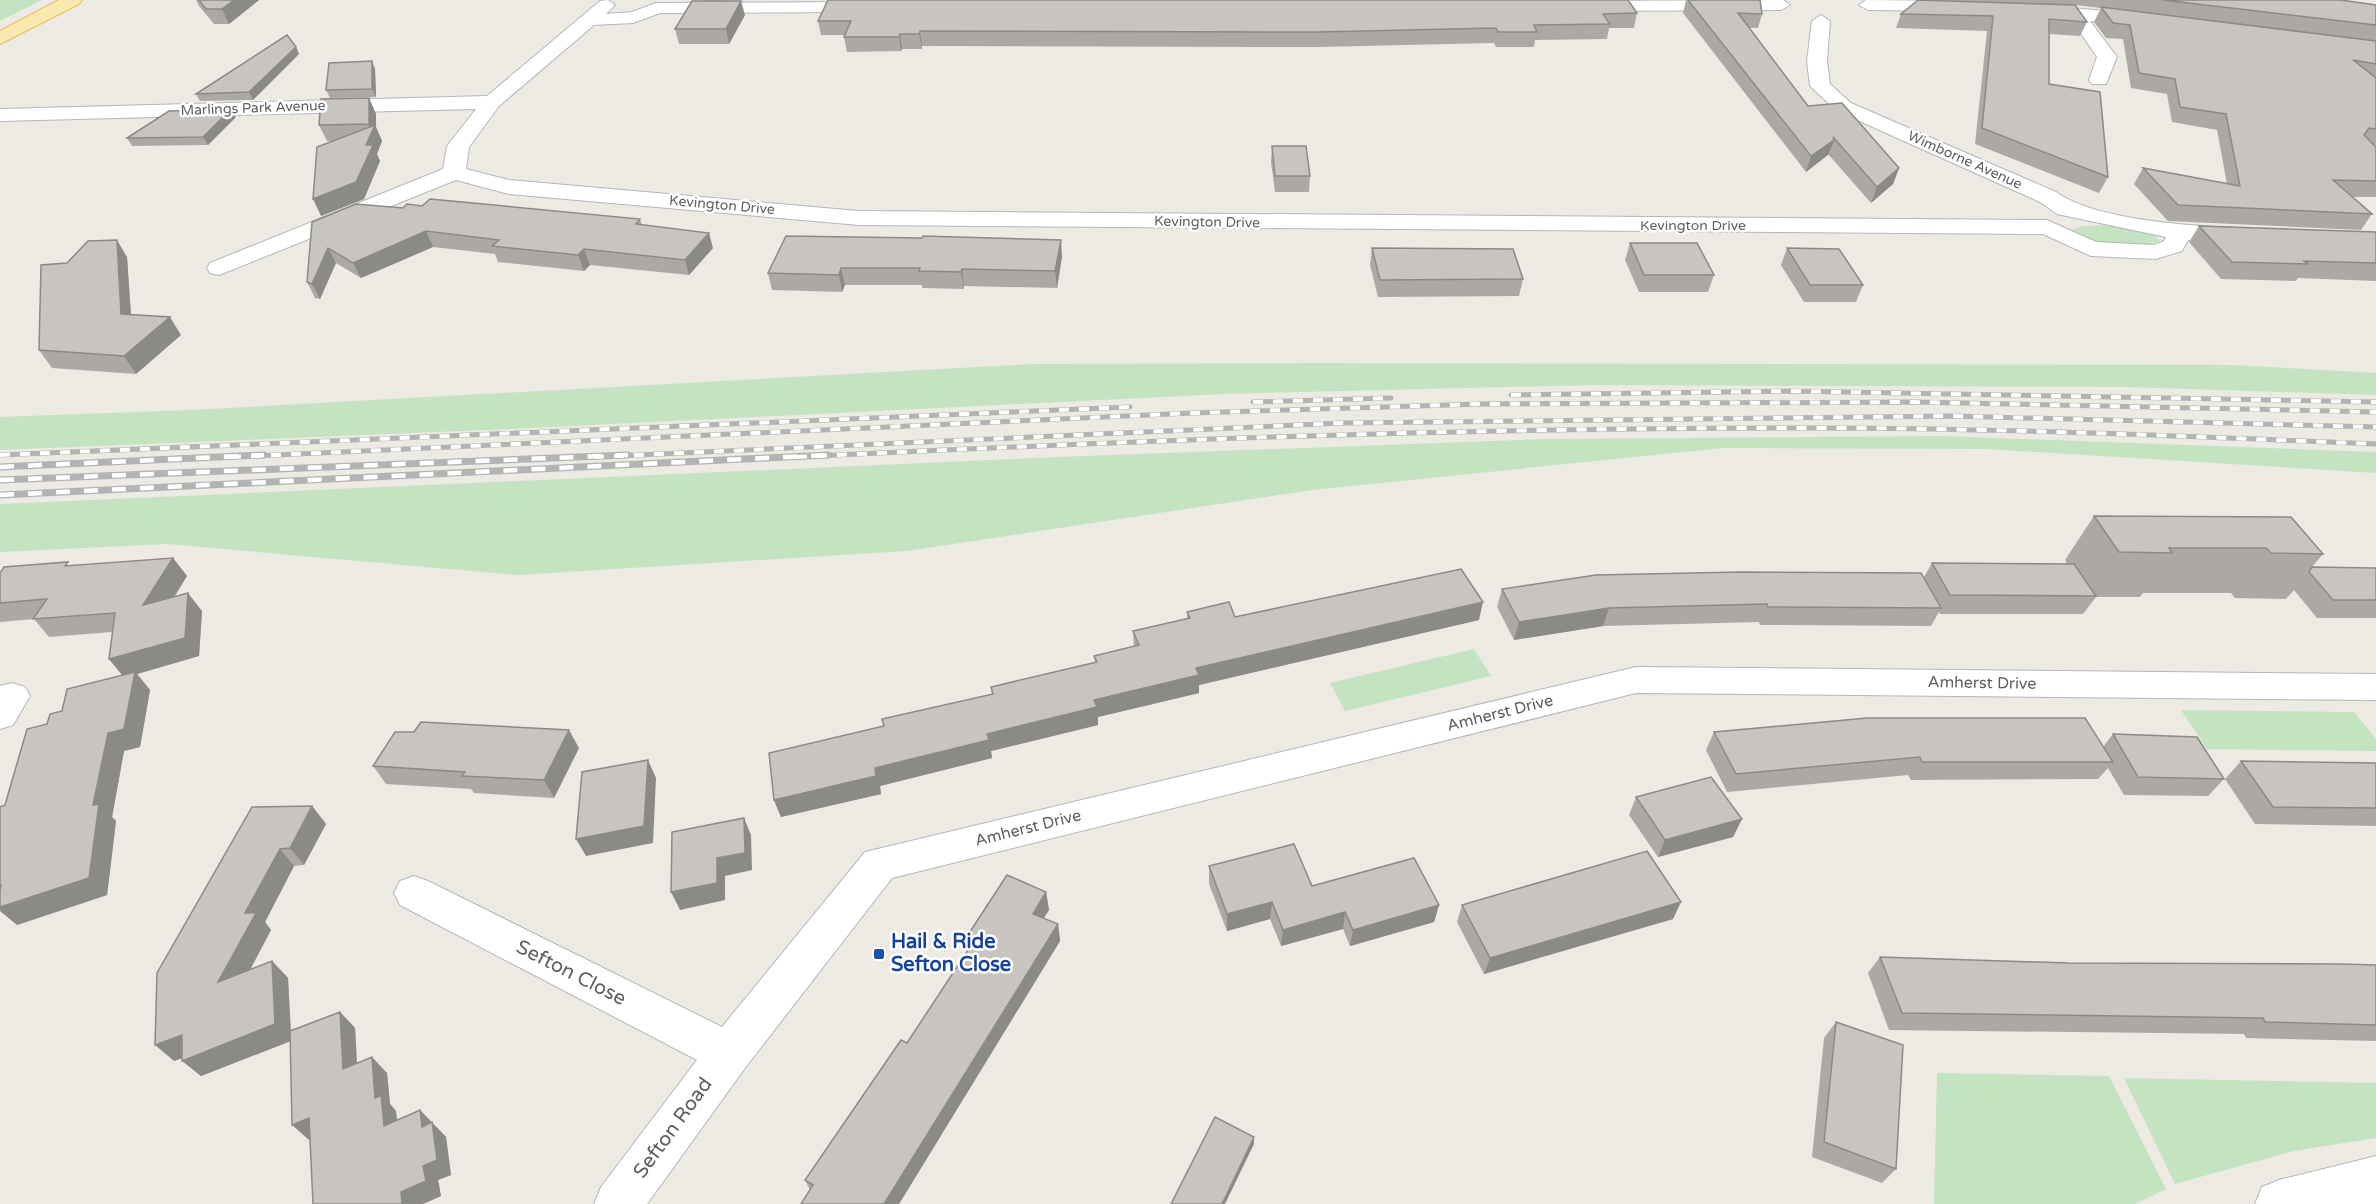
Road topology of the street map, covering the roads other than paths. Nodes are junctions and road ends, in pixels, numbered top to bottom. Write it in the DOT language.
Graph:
graph roads {
  1 [pos="73,0"];
  2 [pos="612,0"];
  3 [pos="658,4"];
  4 [pos="1566,6"];
  5 [pos="884,7"];
  6 [pos="1972,7"];
  7 [pos="1864,8"];
  8 [pos="2018,9"];
  9 [pos="2075,12"];
  10 [pos="1803,13"];
  11 [pos="591,19"];
  12 [pos="2156,21"];
  13 [pos="0,38"];
  14 [pos="2099,80"];
  15 [pos="492,102"];
  16 [pos="0,115"];
  17 [pos="454,173"];
  18 [pos="2065,209"];
  19 [pos="2047,227"];
  20 [pos="2180,233"];
  21 [pos="2261,236"];
  22 [pos="219,268"];
  23 [pos="2376,687"];
  24 [pos="414,893"];
  25 [pos="729,1053"];
  26 [pos="2376,1180"];
  27 [pos="618,1204"];
  28 [pos="2279,1204"];
  1 -- 13 [label="main road"];
  2 -- 11 [label="street"];
  3 -- 5 [label="street"];
  3 -- 11 [label="street"];
  4 -- 10 [label="street"];
  6 -- 7 [label="street"];
  8 -- 9 [label="street"];
  9 -- 12 [label="street"];
  9 -- 14 [label="street"];
  10 -- 18 [label="street, Wimborne Avenue"];
  11 -- 15 [label="street"];
  15 -- 16 [label="street, Marlings Park Avenue"];
  15 -- 17 [label="street"];
  17 -- 19 [label="street, Kevington Drive"];
  17 -- 22 [label="street"];
  18 -- 19 [label="street"];
  18 -- 20 [label="street, Wimborne Avenue"];
  19 -- 20 [label="street, Kevington Drive"];
  20 -- 21 [label="street"];
  23 -- 25 [label="street, Amherst Drive"];
  24 -- 25 [label="street, Sefton Close"];
  25 -- 27 [label="street, Sefton Road"];
  26 -- 28 [label="street"];
}
